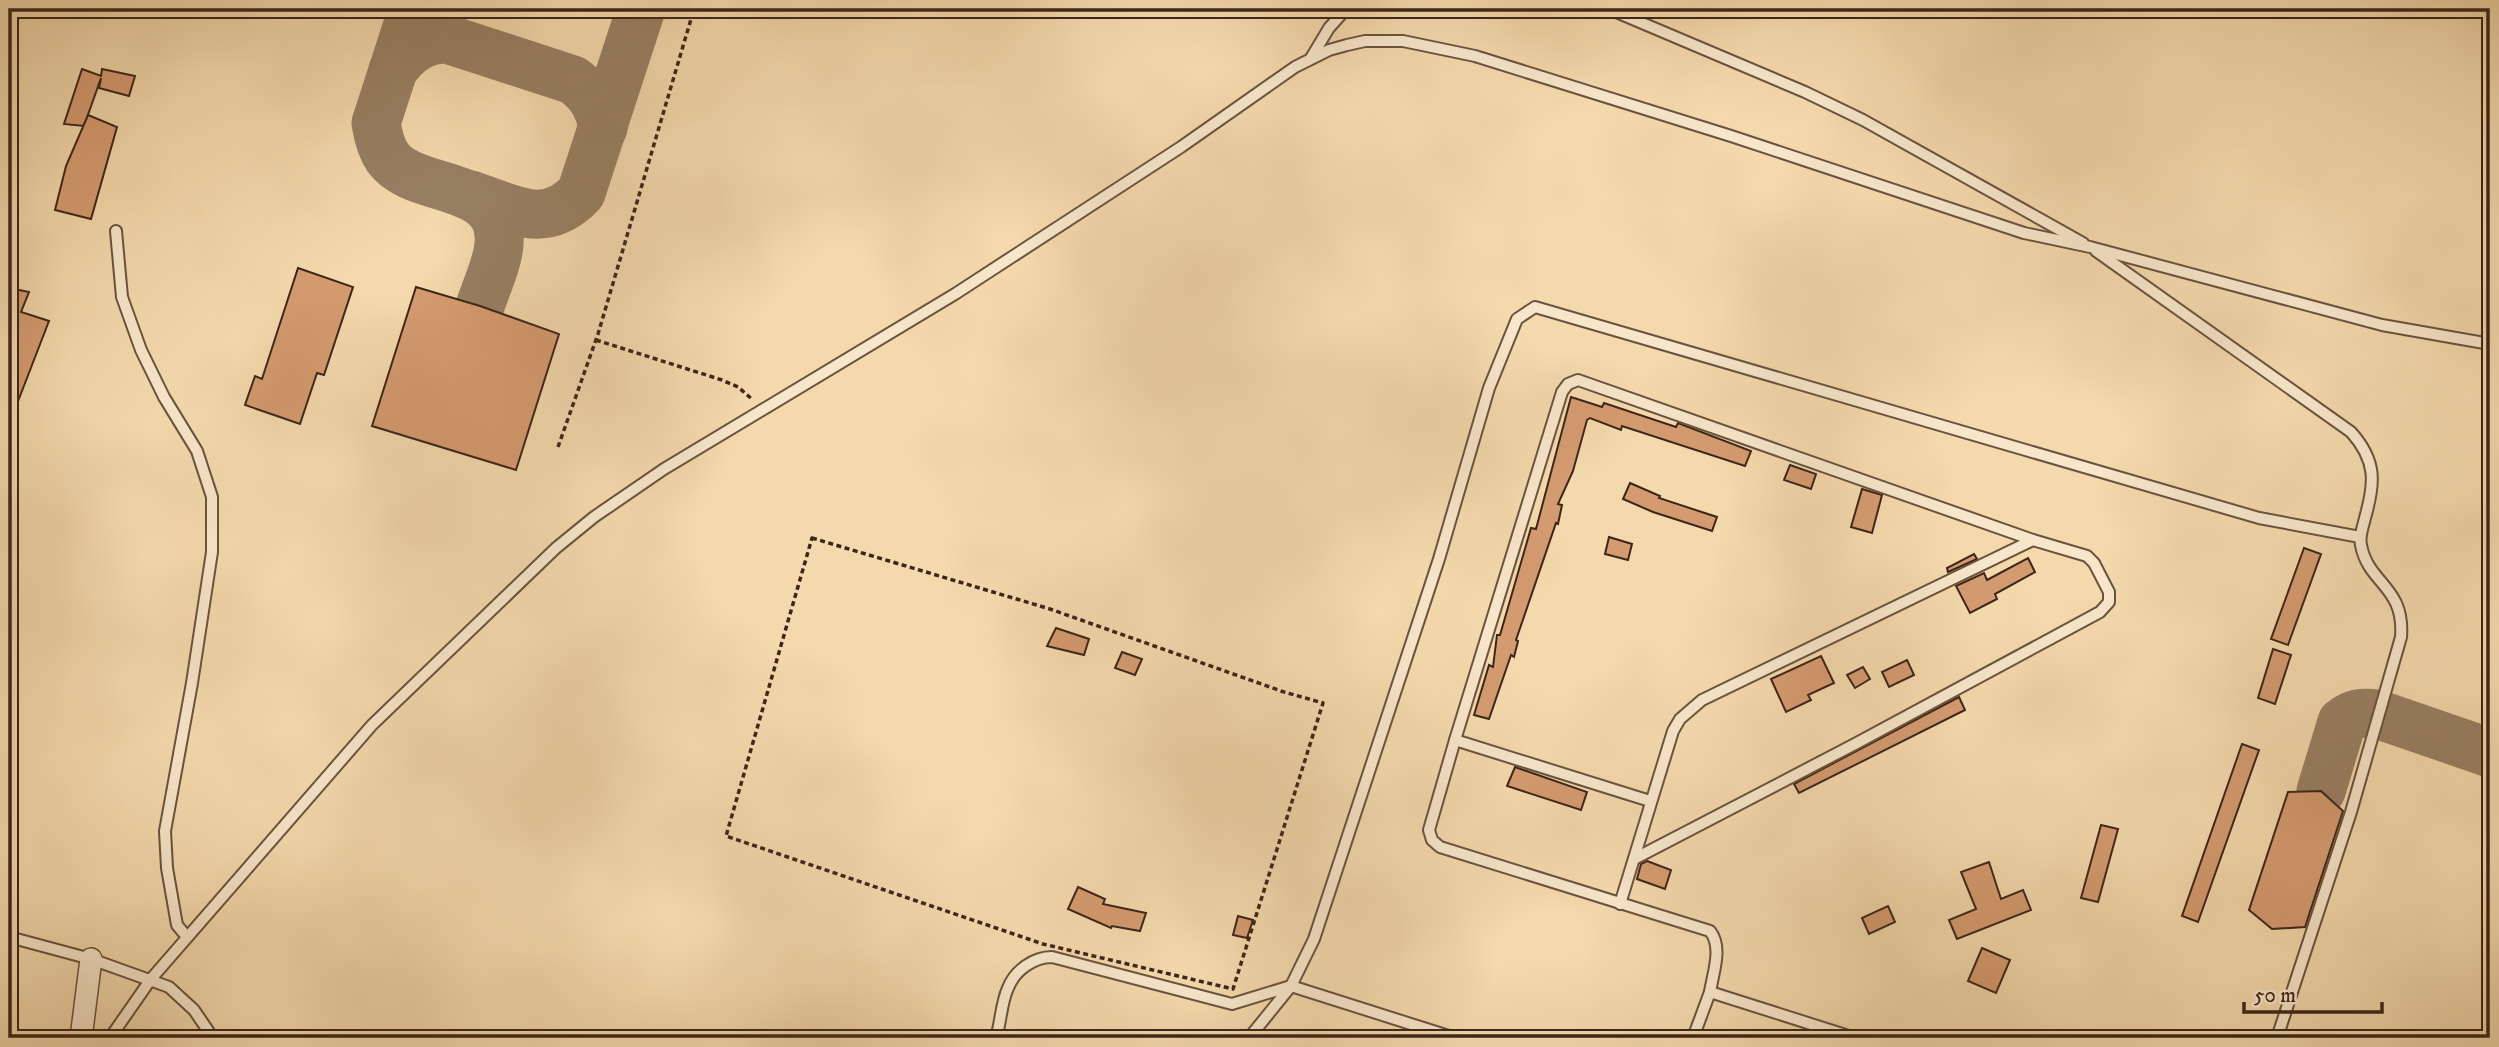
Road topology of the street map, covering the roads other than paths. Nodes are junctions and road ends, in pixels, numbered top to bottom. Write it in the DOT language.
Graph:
graph roads {
  1 [pos="1346,9"];
  2 [pos="1609,9"];
  3 [pos="1311,58"];
  4 [pos="116,232"];
  5 [pos="2090,247"];
  6 [pos="2490,345"];
  7 [pos="2360,537"];
  8 [pos="2033,540"];
  9 [pos="1455,740"];
  10 [pos="1650,801"];
  11 [pos="1634,859"];
  12 [pos="1620,904"];
  13 [pos="9,937"];
  14 [pos="187,937"];
  15 [pos="92,959"];
  16 [pos="151,979"];
  17 [pos="1292,986"];
  18 [pos="1710,992"];
  19 [pos="81,1038"];
  20 [pos="110,1038"];
  21 [pos="213,1038"];
  22 [pos="996,1038"];
  23 [pos="1249,1038"];
  24 [pos="1455,1038"];
  25 [pos="1693,1038"];
  26 [pos="1854,1038"];
  27 [pos="2277,1038"];
  1 -- 3 [label="lane"];
  2 -- 5 [label="lane"];
  3 -- 5 [label="lane"];
  3 -- 14 [label="lane"];
  4 -- 14 [label="lane"];
  5 -- 6 [label="lane"];
  5 -- 7 [label="lane"];
  7 -- 17 [label="lane"];
  7 -- 27 [label="lane"];
  8 -- 9 [label="lane"];
  8 -- 10 [label="lane"];
  8 -- 11 [label="lane"];
  9 -- 10 [label="lane"];
  9 -- 12 [label="lane"];
  10 -- 11 [label="lane"];
  11 -- 12 [label="lane"];
  12 -- 18 [label="lane"];
  13 -- 15 [label="lane"];
  14 -- 16 [label="lane"];
  15 -- 16 [label="lane"];
  15 -- 19 [label="street"];
  16 -- 20 [label="lane"];
  16 -- 21 [label="lane"];
  17 -- 22 [label="lane"];
  17 -- 23 [label="lane"];
  17 -- 24 [label="lane"];
  18 -- 25 [label="lane"];
  18 -- 26 [label="lane"];
}
